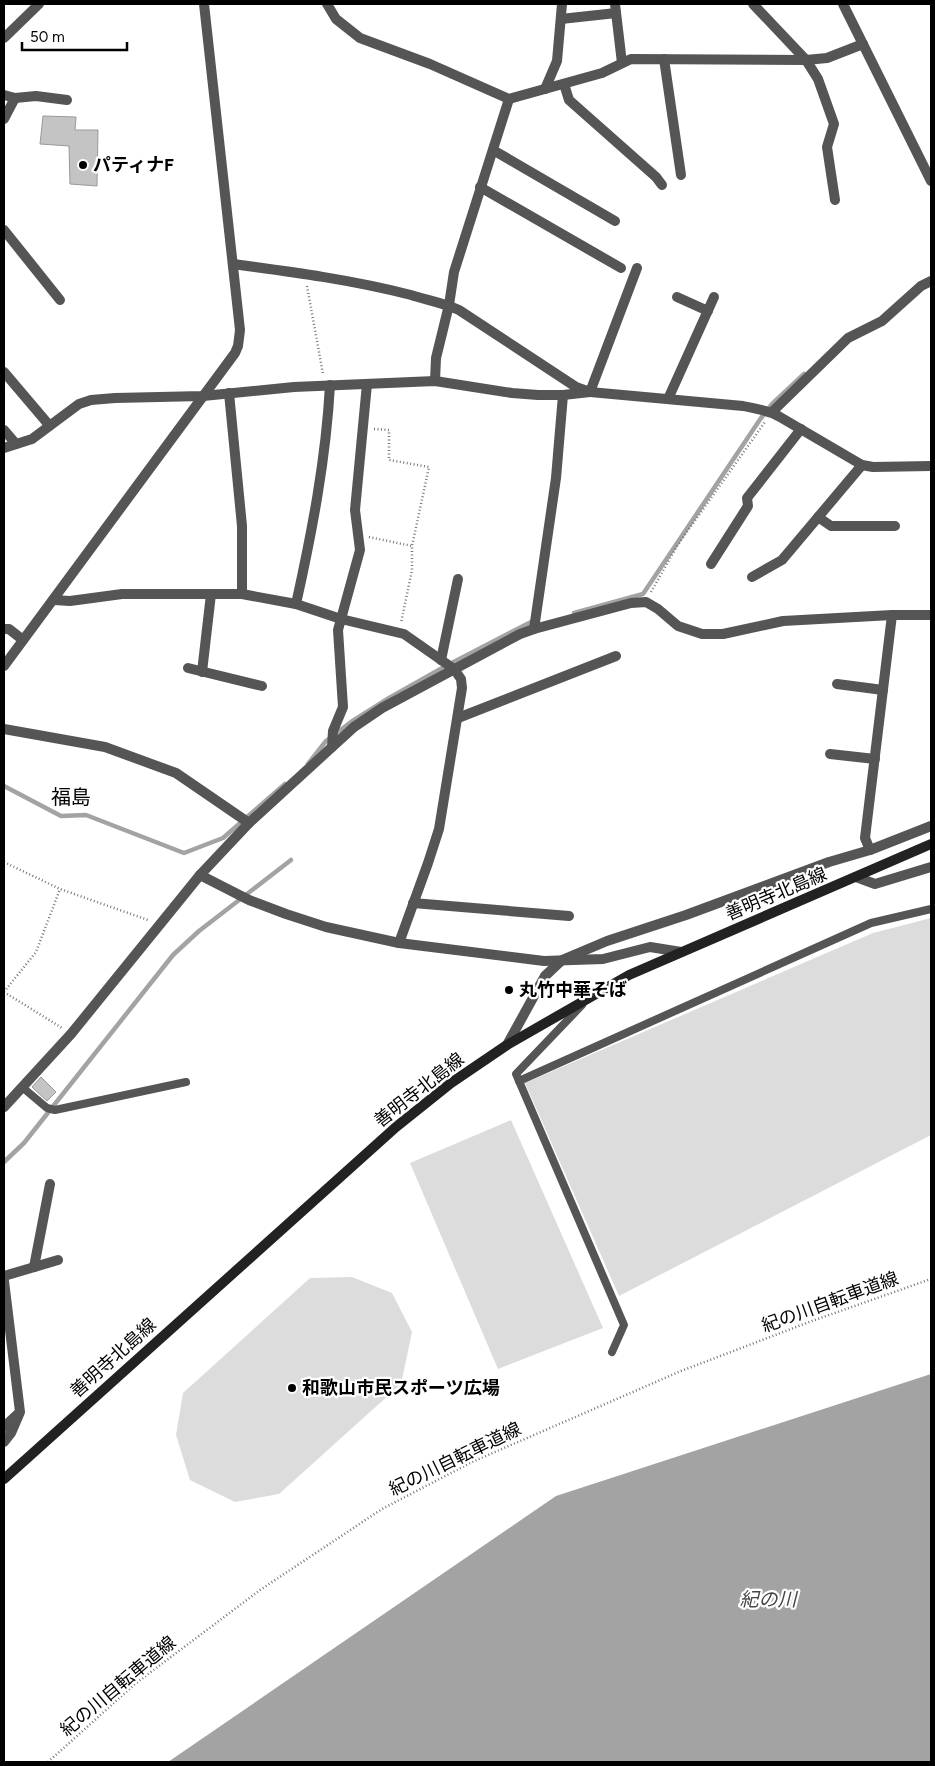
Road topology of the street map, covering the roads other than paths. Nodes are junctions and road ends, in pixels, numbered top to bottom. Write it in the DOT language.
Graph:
graph roads {
  1 [pos="39,4"];
  2 [pos="204,4"];
  3 [pos="327,4"];
  4 [pos="562,4"];
  5 [pos="754,4"];
  6 [pos="843,4"];
  7 [pos="616,8"];
  8 [pos="561,19"];
  9 [pos="4,38"];
  10 [pos="863,44"];
  11 [pos="664,59"];
  12 [pos="806,60"];
  13 [pos="622,63"];
  14 [pos="564,84"];
  15 [pos="545,89"];
  16 [pos="4,95"];
  17 [pos="15,98"];
  18 [pos="509,99"];
  19 [pos="67,100"];
  20 [pos="4,119"];
  21 [pos="493,150"];
  22 [pos="681,175"];
  23 [pos="931,182"];
  24 [pos="662,185"];
  25 [pos="480,187"];
  26 [pos="835,200"];
  27 [pos="615,221"];
  28 [pos="4,230"];
  29 [pos="233,264"];
  30 [pos="621,268"];
  31 [pos="637,268"];
  32 [pos="931,281"];
  33 [pos="677,297"];
  34 [pos="714,297"];
  35 [pos="60,300"];
  36 [pos="449,305"];
  37 [pos="708,311"];
  38 [pos="4,372"];
  39 [pos="435,381"];
  40 [pos="367,384"];
  41 [pos="328,386"];
  42 [pos="590,392"];
  43 [pos="229,393"];
  44 [pos="563,395"];
  45 [pos="203,396"];
  46 [pos="668,399"];
  47 [pos="768,411"];
  48 [pos="49,425"];
  49 [pos="801,429"];
  50 [pos="4,430"];
  51 [pos="16,444"];
  52 [pos="4,448"];
  53 [pos="862,465"];
  54 [pos="931,466"];
  55 [pos="818,517"];
  56 [pos="895,526"];
  57 [pos="711,564"];
  58 [pos="752,577"];
  59 [pos="458,579"];
  60 [pos="211,594"];
  61 [pos="242,594"];
  62 [pos="54,600"];
  63 [pos="296,604"];
  64 [pos="892,615"];
  65 [pos="931,615"];
  66 [pos="341,619"];
  67 [pos="534,628"];
  68 [pos="4,629"];
  69 [pos="23,640"];
  70 [pos="616,656"];
  71 [pos="447,664"];
  72 [pos="4,666"];
  73 [pos="188,668"];
  74 [pos="202,672"];
  75 [pos="837,684"];
  76 [pos="262,686"];
  77 [pos="883,690"];
  78 [pos="458,718"];
  79 [pos="4,729"];
  80 [pos="332,740"];
  81 [pos="830,754"];
  82 [pos="875,758"];
  83 [pos="246,821"];
  84 [pos="931,826"];
  85 [pos="931,844"];
  86 [pos="870,850"];
  87 [pos="931,867"];
  88 [pos="200,875"];
  89 [pos="856,877"];
  90 [pos="413,903"];
  91 [pos="931,908"];
  92 [pos="569,916"];
  93 [pos="399,943"];
  94 [pos="681,952"];
  95 [pos="562,960"];
  96 [pos="589,998"];
  97 [pos="507,1045"];
  98 [pos="519,1081"];
  99 [pos="186,1082"];
  100 [pos="22,1087"];
  101 [pos="4,1107"];
  102 [pos="50,1184"];
  103 [pos="58,1260"];
  104 [pos="34,1267"];
  105 [pos="4,1276"];
  106 [pos="4,1281"];
  107 [pos="612,1352"];
  108 [pos="20,1412"];
  109 [pos="4,1427"];
  110 [pos="4,1442"];
  111 [pos="4,1479"];
  1 -- 9 [label="street"];
  2 -- 29 [label="street"];
  3 -- 18 [label="street"];
  4 -- 8 [label="street"];
  5 -- 12 [label="street"];
  6 -- 10 [label="street"];
  7 -- 8 [label="street"];
  7 -- 13 [label="street"];
  8 -- 15 [label="street"];
  10 -- 12 [label="street"];
  10 -- 23 [label="street"];
  11 -- 12 [label="street"];
  11 -- 13 [label="street"];
  11 -- 22 [label="street"];
  12 -- 26 [label="street"];
  13 -- 14 [label="street"];
  14 -- 15 [label="street"];
  14 -- 24 [label="street"];
  15 -- 18 [label="street"];
  16 -- 17 [label="street"];
  17 -- 19 [label="street"];
  17 -- 20 [label="street"];
  18 -- 21 [label="street"];
  21 -- 25 [label="street"];
  21 -- 27 [label="street"];
  25 -- 30 [label="street"];
  25 -- 36 [label="street"];
  28 -- 35 [label="street"];
  29 -- 36 [label="street"];
  29 -- 45 [label="street"];
  31 -- 42 [label="street"];
  32 -- 47 [label="street"];
  33 -- 37 [label="street"];
  34 -- 37 [label="street"];
  36 -- 39 [label="street"];
  36 -- 42 [label="street"];
  37 -- 46 [label="street"];
  38 -- 48 [label="street"];
  39 -- 40 [label="street"];
  39 -- 44 [label="street"];
  40 -- 41 [label="street"];
  40 -- 66 [label="street"];
  41 -- 43 [label="street"];
  41 -- 63 [label="street"];
  42 -- 44 [label="street"];
  42 -- 46 [label="street"];
  43 -- 45 [label="street"];
  43 -- 61 [label="street"];
  44 -- 67 [label="street"];
  45 -- 48 [label="street"];
  45 -- 62 [label="street"];
  46 -- 47 [label="street"];
  47 -- 49 [label="street"];
  48 -- 51 [label="street"];
  49 -- 53 [label="street"];
  49 -- 57 [label="street"];
  50 -- 51 [label="street"];
  51 -- 52 [label="street"];
  53 -- 54 [label="street"];
  53 -- 55 [label="street"];
  55 -- 56 [label="street"];
  55 -- 58 [label="street"];
  59 -- 71 [label="street"];
  60 -- 61 [label="street"];
  60 -- 62 [label="street"];
  60 -- 74 [label="street"];
  61 -- 63 [label="street"];
  62 -- 69 [label="street"];
  63 -- 66 [label="street"];
  64 -- 65 [label="street"];
  64 -- 67 [label="street"];
  64 -- 77 [label="street"];
  66 -- 71 [label="street"];
  66 -- 80 [label="street"];
  67 -- 71 [label="street"];
  68 -- 69 [label="street"];
  69 -- 72 [label="street"];
  70 -- 78 [label="street"];
  71 -- 78 [label="street"];
  71 -- 80 [label="street"];
  73 -- 74 [label="street"];
  74 -- 76 [label="street"];
  75 -- 77 [label="street"];
  77 -- 82 [label="street"];
  78 -- 90 [label="street"];
  79 -- 83 [label="street"];
  80 -- 83 [label="street"];
  81 -- 82 [label="street"];
  82 -- 86 [label="street"];
  83 -- 88 [label="street"];
  84 -- 86 [label="street"];
  85 -- 89 [label="main road, 善明寺北島線"];
  86 -- 95 [label="street"];
  87 -- 89 [label="street"];
  88 -- 93 [label="street"];
  88 -- 100 [label="street"];
  89 -- 94 [label="main road, 善明寺北島線"];
  90 -- 92 [label="street"];
  90 -- 93 [label="street"];
  91 -- 98 [label="lane"];
  93 -- 95 [label="street"];
  94 -- 95 [label="street"];
  94 -- 96 [label="main road, 善明寺北島線"];
  95 -- 97 [label="street"];
  96 -- 97 [label="main road, 善明寺北島線"];
  96 -- 98 [label="lane"];
  97 -- 111 [label="main road, 善明寺北島線"];
  98 -- 107 [label="lane"];
  99 -- 100 [label="lane"];
  100 -- 101 [label="street"];
  102 -- 104 [label="street"];
  103 -- 104 [label="street"];
  104 -- 105 [label="street"];
  106 -- 108 [label="street"];
  108 -- 109 [label="street"];
  108 -- 110 [label="street"];
}
